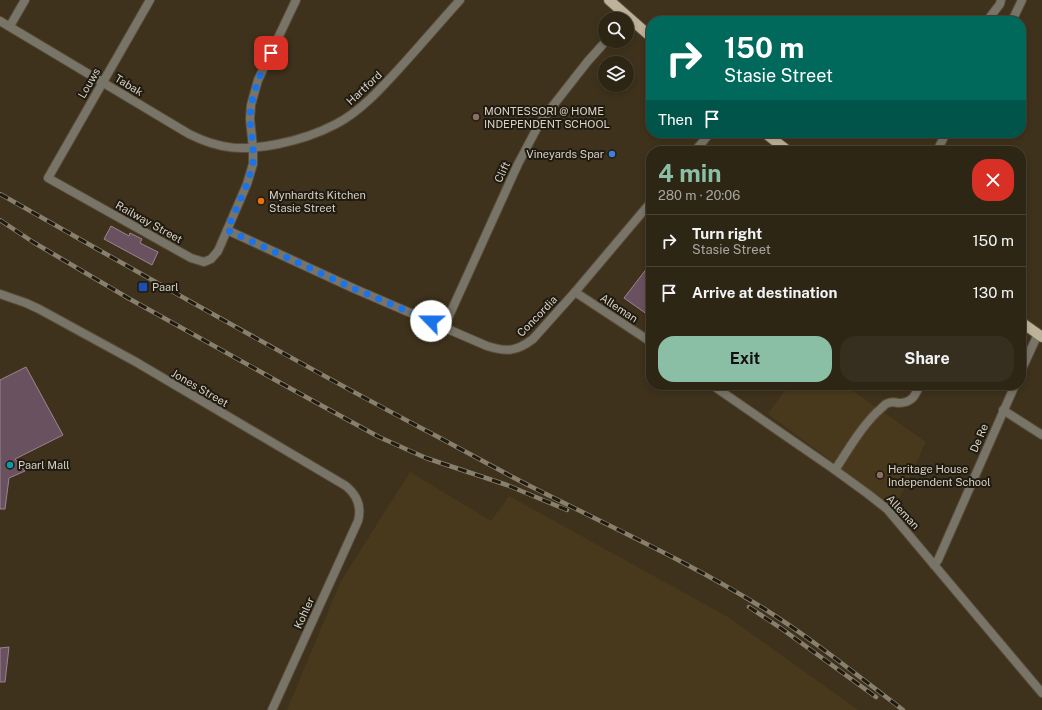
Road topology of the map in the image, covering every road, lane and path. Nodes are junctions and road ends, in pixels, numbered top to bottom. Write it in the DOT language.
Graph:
graph roads {
  1 [pos="25,0"];
  2 [pos="150,0"];
  3 [pos="296,0"];
  4 [pos="460,0"];
  5 [pos="609,0"];
  6 [pos="1001,0"];
  7 [pos="1022,0"];
  8 [pos="620,12"];
  9 [pos="991,16"];
  10 [pos="1014,16"];
  11 [pos="0,20"];
  12 [pos="634,24"];
  13 [pos="10,26"];
  14 [pos="646,33"];
  15 [pos="600,48"];
  16 [pos="103,82"];
  17 [pos="706,138"];
  18 [pos="771,138"];
  19 [pos="699,146"];
  20 [pos="782,146"];
  21 [pos="253,148"];
  22 [pos="48,178"];
  23 [pos="646,208"];
  24 [pos="227,230"];
  25 [pos="575,292"];
  26 [pos="0,294"];
  27 [pos="1026,326"];
  28 [pos="444,327"];
  29 [pos="1040,336"];
  30 [pos="646,339"];
  31 [pos="1026,362"];
  32 [pos="719,390"];
  33 [pos="917,390"];
  34 [pos="1013,390"];
  35 [pos="1003,410"];
  36 [pos="1042,435"];
  37 [pos="835,470"];
  38 [pos="356,526"];
  39 [pos="934,565"];
  40 [pos="1042,693"];
  41 [pos="272,710"];
  1 -- 13 [label="street"];
  2 -- 16 [label="street, Louws"];
  3 -- 21 [label="street, Railway Street"];
  4 -- 21 [label="street, Hartford"];
  5 -- 8 [label="main road"];
  6 -- 9 [label="street"];
  7 -- 10 [label="street"];
  11 -- 13 [label="street, Tabak"];
  12 -- 14 [label="main road"];
  13 -- 16 [label="street, Tabak"];
  15 -- 28 [label="street, Clift"];
  16 -- 21 [label="street, Tabak"];
  16 -- 22 [label="street, Louws"];
  17 -- 19 [label="street"];
  18 -- 20 [label="main road"];
  21 -- 24 [label="street, Railway Street"];
  22 -- 24 [label="street, Railway Street"];
  23 -- 25 [label="street, Concordia"];
  24 -- 28 [label="street, Concordia"];
  25 -- 28 [label="street, Concordia"];
  25 -- 30 [label="street, Alleman"];
  26 -- 38 [label="street, Jones Street"];
  27 -- 29 [label="main road"];
  29 -- 31 [label="street"];
  32 -- 37 [label="street, Alleman"];
  33 -- 37 [label="street"];
  34 -- 35 [label="street, De Re"];
  35 -- 36 [label="street"];
  35 -- 39 [label="street, De Re"];
  37 -- 39 [label="street, Alleman"];
  38 -- 41 [label="street, Kohler"];
  39 -- 40 [label="street, Alleman"];
}
